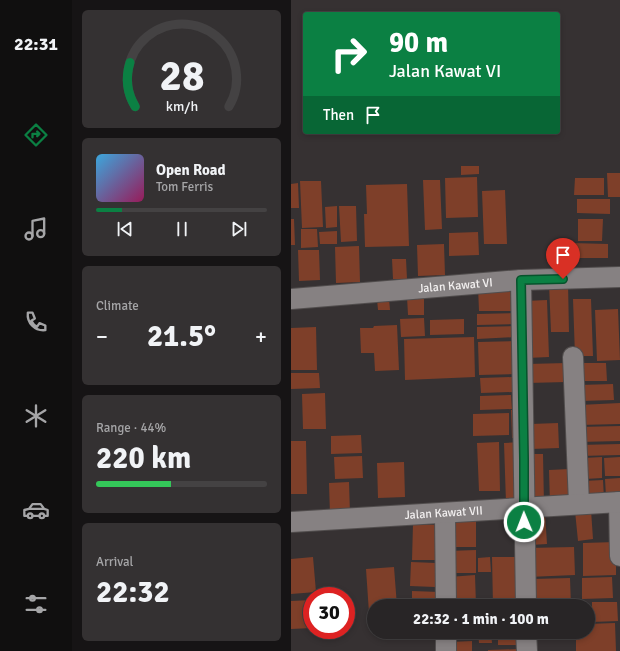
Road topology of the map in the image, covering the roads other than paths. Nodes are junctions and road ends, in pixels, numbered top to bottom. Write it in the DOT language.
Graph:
graph roads {
  1 [pos="620,277"];
  2 [pos="521,280"];
  3 [pos="291,299"];
  4 [pos="573,357"];
  5 [pos="620,502"];
  6 [pos="579,504"];
  7 [pos="524,508"];
  8 [pos="445,514"];
  9 [pos="291,522"];
  10 [pos="620,556"];
  11 [pos="446,599"];
  12 [pos="526,599"];
  13 [pos="446,639"];
  14 [pos="526,639"];
  15 [pos="447,651"];
  16 [pos="527,651"];
  1 -- 2 [label="street, Jalan Kawat VI"];
  2 -- 3 [label="street, Jalan Kawat VI"];
  2 -- 7 [label="street"];
  4 -- 6 [label="street"];
  5 -- 6 [label="street, Jalan Kawat VII"];
  5 -- 10 [label="street"];
  6 -- 7 [label="street, Jalan Kawat VII"];
  7 -- 8 [label="street, Jalan Kawat VII"];
  7 -- 12 [label="street"];
  8 -- 9 [label="street, Jalan Kawat VII"];
  8 -- 11 [label="street"];
  13 -- 15 [label="street"];
  14 -- 16 [label="street"];
}
